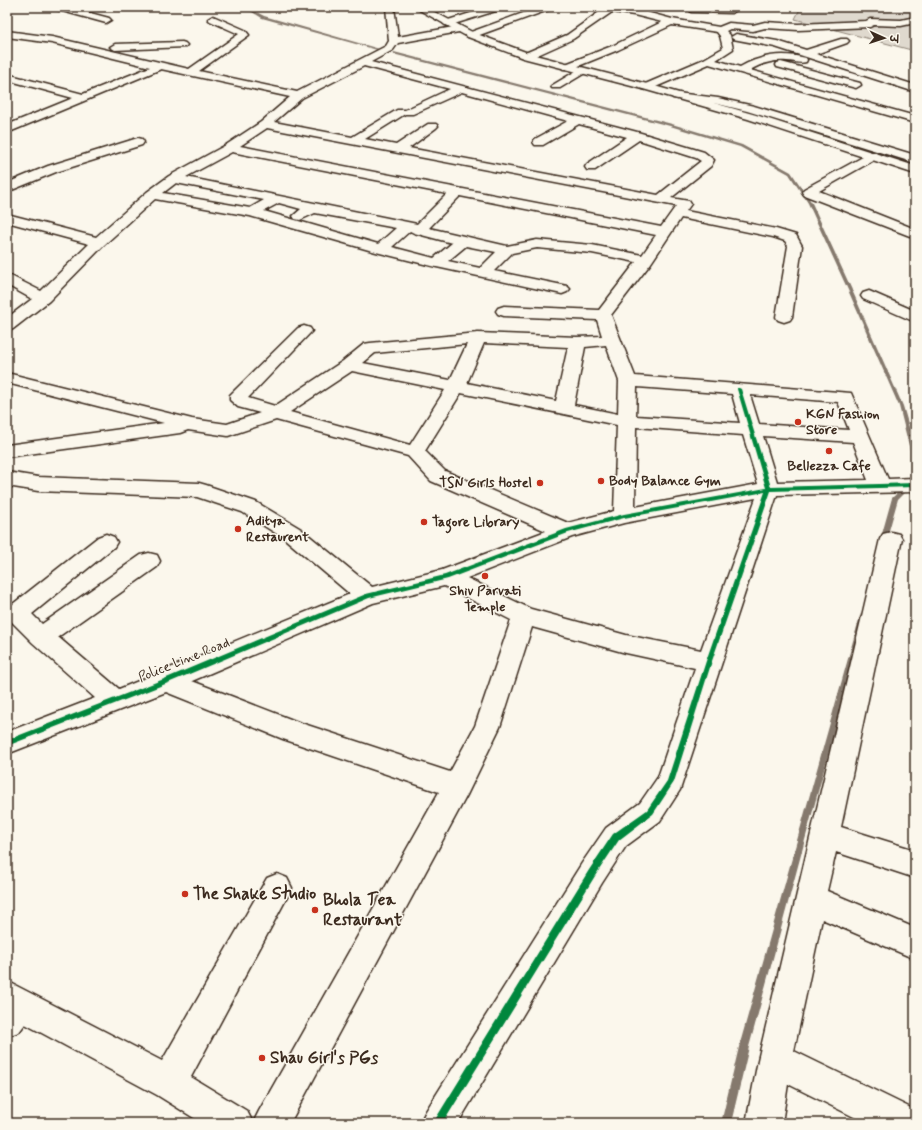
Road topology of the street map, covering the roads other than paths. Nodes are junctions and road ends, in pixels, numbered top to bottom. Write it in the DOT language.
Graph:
graph roads {
  1 [pos="58,7"];
  2 [pos="390,7"];
  3 [pos="420,7"];
  4 [pos="499,7"];
  5 [pos="548,7"];
  6 [pos="598,7"];
  7 [pos="610,9"];
  8 [pos="691,9"];
  9 [pos="636,10"];
  10 [pos="732,10"];
  11 [pos="213,19"];
  12 [pos="106,20"];
  13 [pos="915,20"];
  14 [pos="671,22"];
  15 [pos="448,23"];
  16 [pos="703,27"];
  17 [pos="459,29"];
  18 [pos="723,33"];
  19 [pos="7,34"];
  20 [pos="471,35"];
  21 [pos="570,37"];
  22 [pos="585,40"];
  23 [pos="394,41"];
  24 [pos="844,41"];
  25 [pos="600,44"];
  26 [pos="182,45"];
  27 [pos="79,46"];
  28 [pos="615,48"];
  29 [pos="808,53"];
  30 [pos="527,56"];
  31 [pos="760,60"];
  32 [pos="708,61"];
  33 [pos="361,62"];
  34 [pos="160,66"];
  35 [pos="567,67"];
  36 [pos="742,70"];
  37 [pos="581,71"];
  38 [pos="190,73"];
  39 [pos="871,75"];
  40 [pos="7,77"];
  41 [pos="915,79"];
  42 [pos="856,85"];
  43 [pos="556,86"];
  44 [pos="647,87"];
  45 [pos="460,89"];
  46 [pos="915,89"];
  47 [pos="298,96"];
  48 [pos="678,96"];
  49 [pos="833,96"];
  50 [pos="83,97"];
  51 [pos="14,113"];
  52 [pos="33,118"];
  53 [pos="578,120"];
  54 [pos="915,120"];
  55 [pos="265,124"];
  56 [pos="432,126"];
  57 [pos="7,129"];
  58 [pos="637,136"];
  59 [pos="354,141"];
  60 [pos="138,142"];
  61 [pos="539,142"];
  62 [pos="230,148"];
  63 [pos="399,149"];
  64 [pos="872,156"];
  65 [pos="915,159"];
  66 [pos="591,167"];
  67 [pos="915,170"];
  68 [pos="174,179"];
  69 [pos="7,188"];
  70 [pos="457,192"];
  71 [pos="152,195"];
  72 [pos="277,199"];
  73 [pos="661,199"];
  74 [pos="313,208"];
  75 [pos="252,212"];
  76 [pos="678,213"];
  77 [pos="7,218"];
  78 [pos="289,223"];
  79 [pos="413,228"];
  80 [pos="665,232"];
  81 [pos="915,234"];
  82 [pos="463,241"];
  83 [pos="99,242"];
  84 [pos="381,249"];
  85 [pos="507,250"];
  86 [pos="646,260"];
  87 [pos="437,262"];
  88 [pos="483,273"];
  89 [pos="7,279"];
  90 [pos="562,289"];
  91 [pos="869,296"];
  92 [pos="44,298"];
  93 [pos="504,312"];
  94 [pos="603,314"];
  95 [pos="784,317"];
  96 [pos="915,317"];
  97 [pos="7,326"];
  98 [pos="304,331"];
  99 [pos="478,338"];
  100 [pos="612,340"];
  101 [pos="577,342"];
  102 [pos="349,366"];
  103 [pos="7,378"];
  104 [pos="628,381"];
  105 [pos="456,387"];
  106 [pos="739,389"];
  107 [pos="564,408"];
  108 [pos="277,413"];
  109 [pos="627,421"];
  110 [pos="192,425"];
  111 [pos="751,430"];
  112 [pos="861,437"];
  113 [pos="7,451"];
  114 [pos="414,452"];
  115 [pos="7,479"];
  116 [pos="883,485"];
  117 [pos="915,485"];
  118 [pos="769,489"];
  119 [pos="624,516"];
  120 [pos="566,531"];
  121 [pos="891,538"];
  122 [pos="106,542"];
  123 [pos="149,561"];
  124 [pos="446,577"];
  125 [pos="368,596"];
  126 [pos="524,616"];
  127 [pos="40,637"];
  128 [pos="709,661"];
  129 [pos="166,681"];
  130 [pos="116,701"];
  131 [pos="7,743"];
  132 [pos="457,786"];
  133 [pos="825,835"];
  134 [pos="915,864"];
  135 [pos="277,888"];
  136 [pos="810,899"];
  137 [pos="915,944"];
  138 [pos="11,1007"];
  139 [pos="775,1060"];
  140 [pos="169,1083"];
  141 [pos="235,1123"];
  142 [pos="271,1123"];
  143 [pos="438,1123"];
  144 [pos="764,1123"];
  145 [pos="903,1123"];
  1 -- 12 [label="street"];
  2 -- 23 [label="street"];
  3 -- 15 [label="street"];
  4 -- 15 [label="street"];
  5 -- 20 [label="street"];
  6 -- 7 [label="street"];
  7 -- 9 [label="street"];
  7 -- 21 [label="street"];
  8 -- 10 [label="street"];
  8 -- 16 [label="street"];
  9 -- 14 [label="street"];
  11 -- 38 [label="street"];
  13 -- 18 [label="street"];
  14 -- 16 [label="street"];
  14 -- 28 [label="street"];
  15 -- 17 [label="street"];
  16 -- 18 [label="street"];
  17 -- 20 [label="street"];
  17 -- 23 [label="street"];
  18 -- 29 [label="street"];
  18 -- 32 [label="street"];
  19 -- 27 [label="street"];
  20 -- 30 [label="street"];
  21 -- 22 [label="street"];
  21 -- 30 [label="street"];
  23 -- 33 [label="street"];
  24 -- 29 [label="street"];
  25 -- 28 [label="street"];
  26 -- 27 [label="street"];
  27 -- 34 [label="street"];
  28 -- 35 [label="street"];
  29 -- 39 [label="street"];
  30 -- 35 [label="street"];
  31 -- 36 [label="street"];
  31 -- 39 [label="street"];
  31 -- 42 [label="street"];
  32 -- 36 [label="street"];
  32 -- 44 [label="street"];
  33 -- 45 [label="street"];
  33 -- 47 [label="street"];
  34 -- 38 [label="street"];
  34 -- 50 [label="street"];
  35 -- 37 [label="street"];
  36 -- 49 [label="street"];
  37 -- 43 [label="street"];
  37 -- 44 [label="street"];
  38 -- 47 [label="street"];
  39 -- 41 [label="street"];
  39 -- 42 [label="street"];
  39 -- 46 [label="street"];
  40 -- 50 [label="street"];
  42 -- 49 [label="street"];
  44 -- 48 [label="street"];
  45 -- 53 [label="street"];
  45 -- 59 [label="street"];
  47 -- 55 [label="street"];
  48 -- 64 [label="street"];
  48 -- 65 [label="street"];
  49 -- 54 [label="street"];
  50 -- 52 [label="street"];
  51 -- 52 [label="street"];
  52 -- 57 [label="street"];
  53 -- 58 [label="street"];
  53 -- 61 [label="street"];
  55 -- 59 [label="street"];
  55 -- 62 [label="street"];
  56 -- 63 [label="street"];
  58 -- 66 [label="street"];
  58 -- 73 [label="street"];
  59 -- 63 [label="street"];
  60 -- 69 [label="street"];
  62 -- 68 [label="street"];
  62 -- 70 [label="street"];
  63 -- 73 [label="street"];
  64 -- 67 [label="street"];
  64 -- 81 [label="street"];
  68 -- 71 [label="street"];
  68 -- 72 [label="street"];
  70 -- 79 [label="street"];
  70 -- 80 [label="street"];
  71 -- 75 [label="street"];
  71 -- 83 [label="street"];
  72 -- 74 [label="street"];
  72 -- 75 [label="street"];
  73 -- 76 [label="street"];
  74 -- 78 [label="street"];
  74 -- 79 [label="street"];
  75 -- 78 [label="street"];
  76 -- 80 [label="street"];
  76 -- 95 [label="street"];
  77 -- 83 [label="street"];
  78 -- 84 [label="street"];
  79 -- 82 [label="street"];
  79 -- 84 [label="street"];
  80 -- 86 [label="street"];
  82 -- 85 [label="street"];
  82 -- 87 [label="street"];
  83 -- 92 [label="street"];
  84 -- 87 [label="street"];
  85 -- 86 [label="street"];
  85 -- 88 [label="street"];
  86 -- 94 [label="street"];
  87 -- 88 [label="street"];
  88 -- 90 [label="street"];
  89 -- 92 [label="street"];
  91 -- 96 [label="street"];
  92 -- 97 [label="street"];
  93 -- 94 [label="street"];
  94 -- 100 [label="street"];
  98 -- 108 [label="street"];
  99 -- 101 [label="street"];
  99 -- 102 [label="street"];
  99 -- 105 [label="street"];
  100 -- 101 [label="street"];
  100 -- 104 [label="street"];
  101 -- 107 [label="street"];
  102 -- 105 [label="street"];
  102 -- 108 [label="street"];
  103 -- 110 [label="street"];
  104 -- 106 [label="street"];
  104 -- 109 [label="street"];
  105 -- 107 [label="street"];
  105 -- 114 [label="street"];
  106 -- 111 [label="street"];
  106 -- 112 [label="street"];
  107 -- 109 [label="street"];
  108 -- 110 [label="street"];
  108 -- 114 [label="street"];
  109 -- 111 [label="street"];
  109 -- 119 [label="street"];
  110 -- 113 [label="street"];
  111 -- 112 [label="street"];
  111 -- 118 [label="street"];
  112 -- 116 [label="street"];
  114 -- 120 [label="street"];
  115 -- 125 [label="street"];
  116 -- 117 [label="street, Police Line Road"];
  116 -- 118 [label="street, Police Line Road"];
  118 -- 119 [label="street, Police Line Road"];
  118 -- 128 [label="street"];
  119 -- 120 [label="street, Police Line Road"];
  120 -- 124 [label="street, Police Line Road"];
  121 -- 133 [label="street"];
  122 -- 127 [label="street"];
  123 -- 127 [label="street"];
  124 -- 125 [label="street, Police Line Road"];
  124 -- 126 [label="street"];
  125 -- 129 [label="street, Police Line Road"];
  126 -- 128 [label="street"];
  126 -- 132 [label="street"];
  127 -- 130 [label="street"];
  128 -- 143 [label="street"];
  129 -- 130 [label="street, Police Line Road"];
  129 -- 132 [label="street"];
  130 -- 131 [label="street, Police Line Road"];
  132 -- 142 [label="street"];
  133 -- 134 [label="street"];
  133 -- 136 [label="street"];
  135 -- 140 [label="street"];
  136 -- 137 [label="street"];
  136 -- 139 [label="street"];
  138 -- 140 [label="street"];
  139 -- 144 [label="street"];
  139 -- 145 [label="street"];
  140 -- 141 [label="street"];
}
